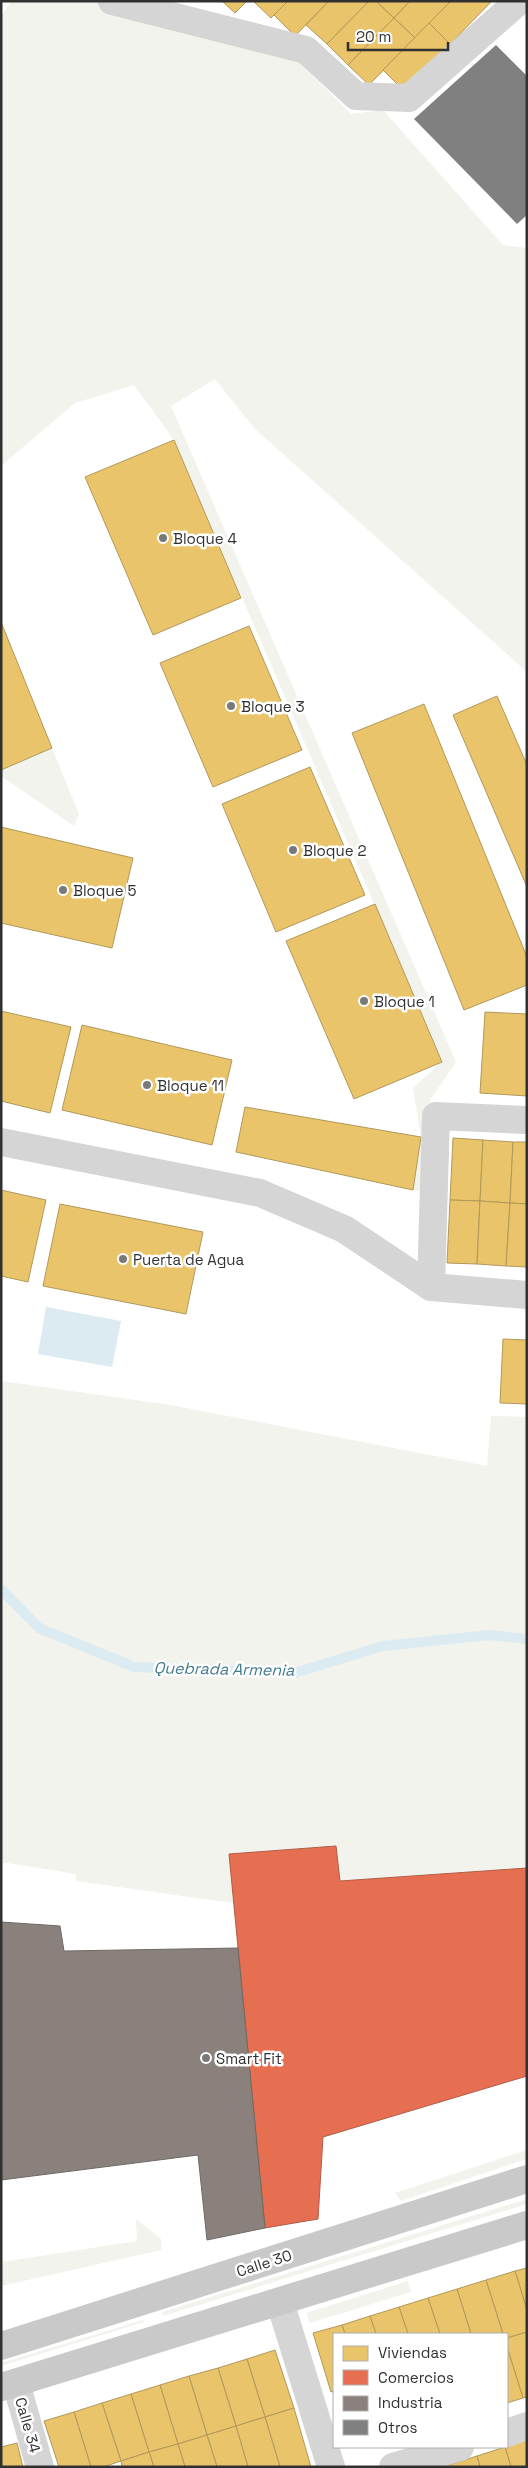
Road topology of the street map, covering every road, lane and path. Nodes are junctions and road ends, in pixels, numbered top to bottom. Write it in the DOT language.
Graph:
graph roads {
  1 [pos="112,1"];
  2 [pos="519,1"];
  3 [pos="527,1120"];
  4 [pos="1,1142"];
  5 [pos="431,1287"];
  6 [pos="527,1295"];
  7 [pos="527,2179"];
  8 [pos="527,2225"];
  9 [pos="280,2302"];
  10 [pos="1,2346"];
  11 [pos="8,2385"];
  12 [pos="527,2426"];
  13 [pos="508,2432"];
  14 [pos="457,2448"];
  15 [pos="40,2467"];
  16 [pos="331,2467"];
  17 [pos="393,2467"];
  1 -- 2 [label="street"];
  3 -- 5 [label="street"];
  4 -- 5 [label="street"];
  5 -- 6 [label="street"];
  7 -- 10 [label="main road, Calle 30"];
  8 -- 9 [label="main road"];
  9 -- 11 [label="main road"];
  9 -- 16 [label="street"];
  11 -- 15 [label="street, Calle 34"];
  12 -- 13 [label="street"];
  14 -- 17 [label="street"];
}
